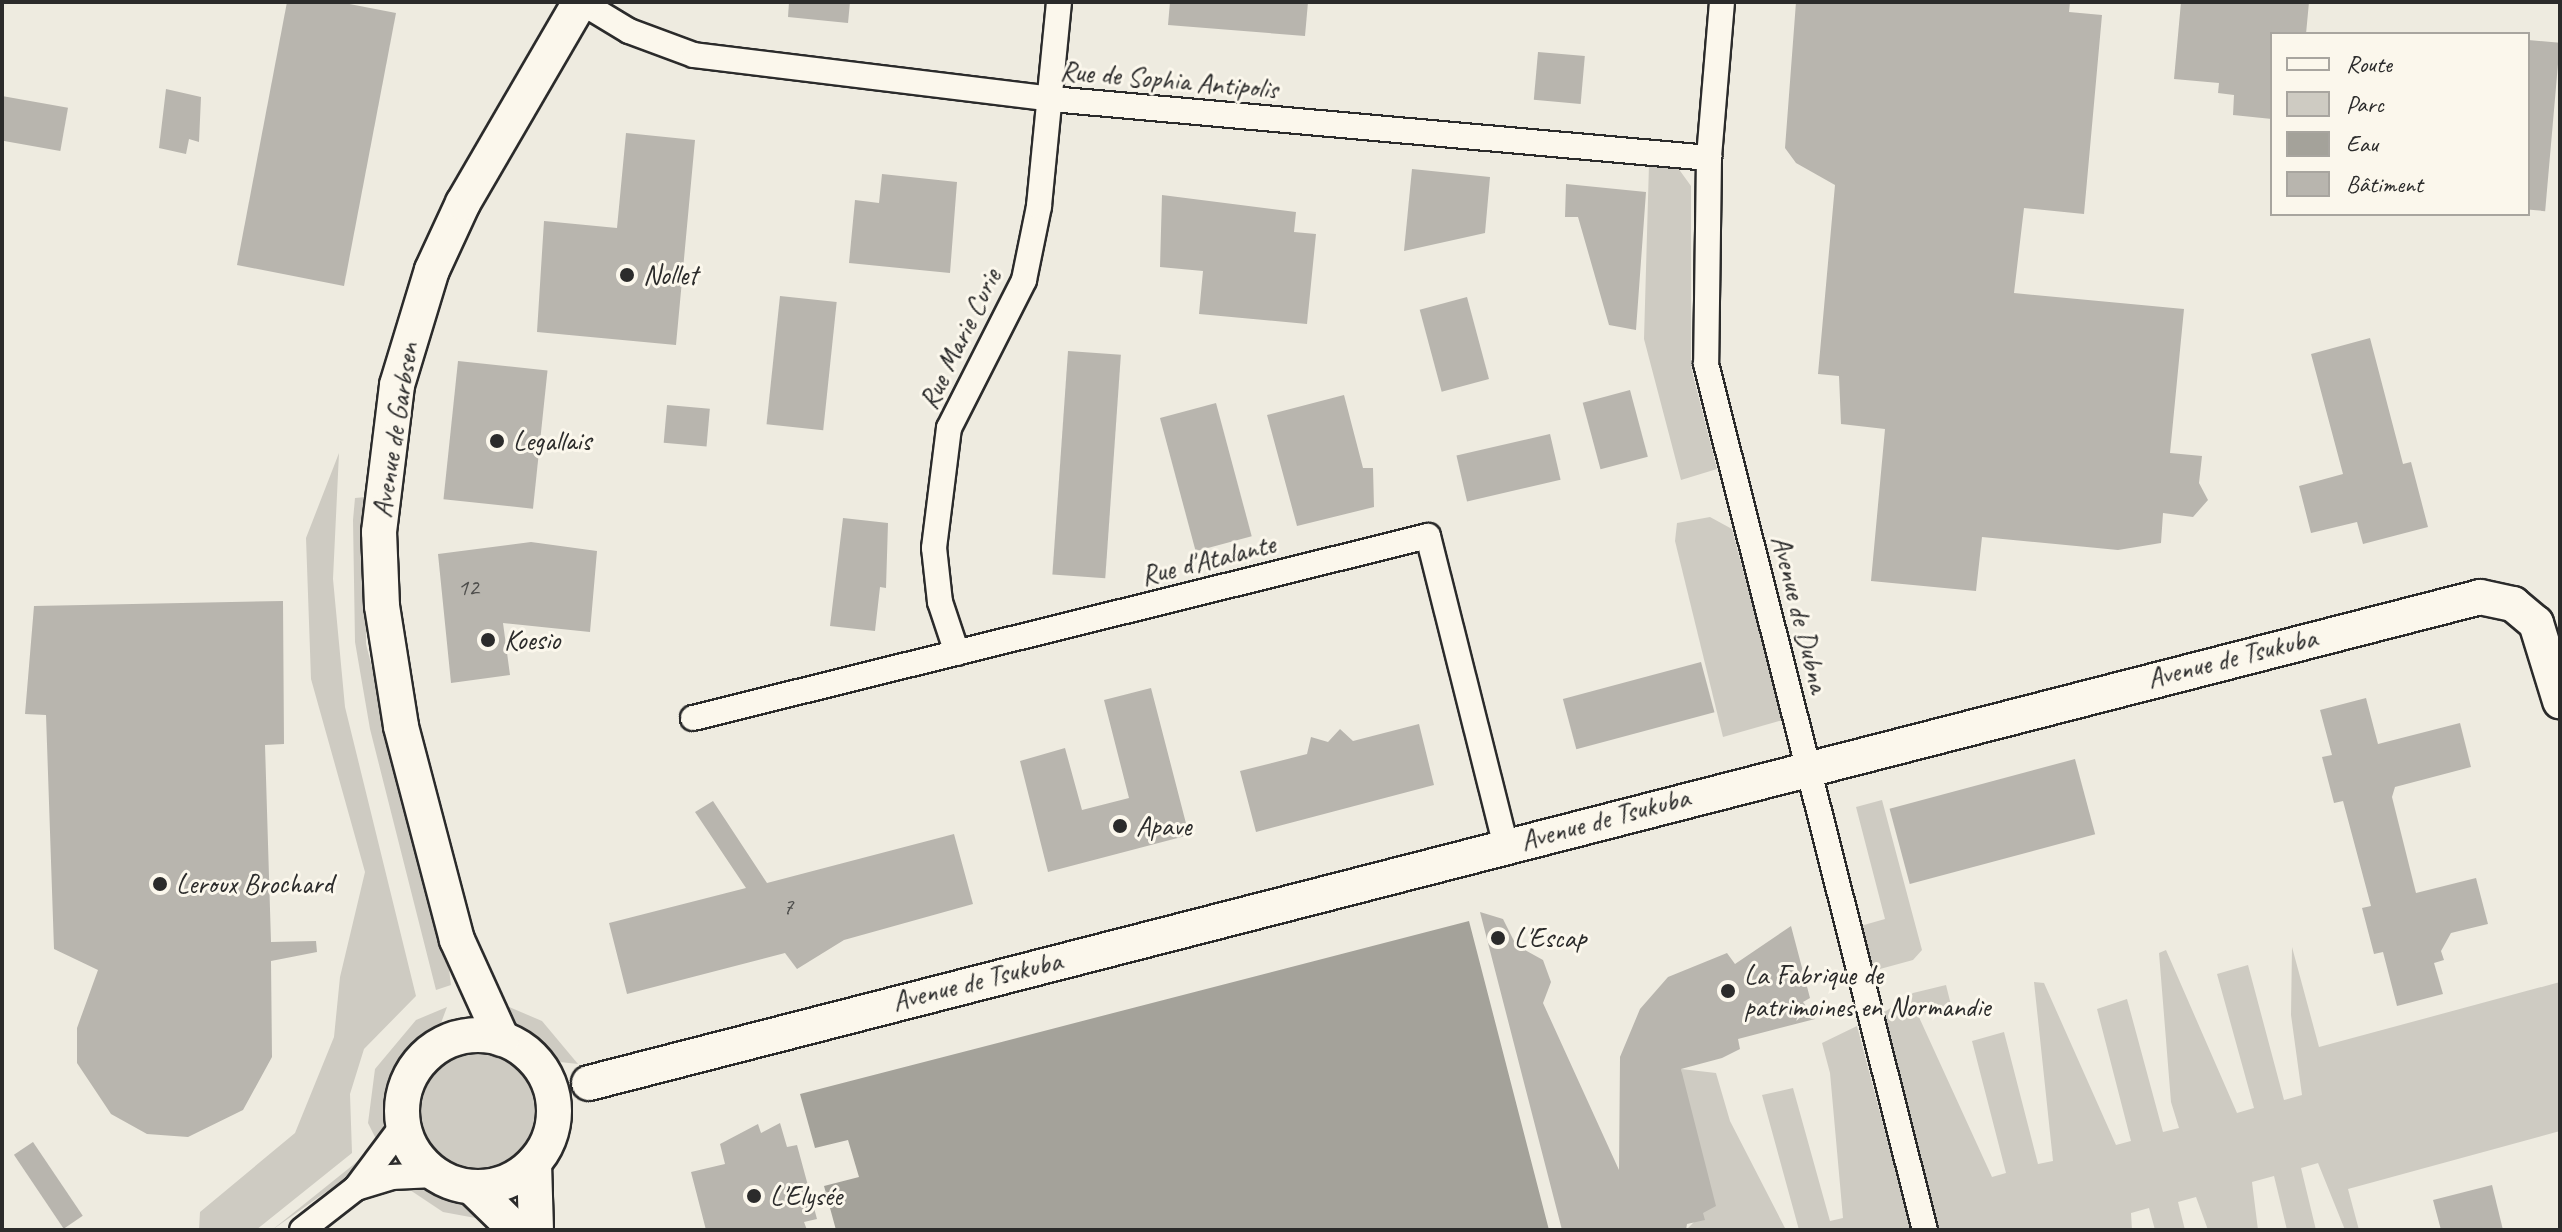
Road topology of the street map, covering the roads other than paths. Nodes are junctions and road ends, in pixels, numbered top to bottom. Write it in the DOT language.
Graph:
graph roads {
  1 [pos="580,2"];
  2 [pos="1059,2"];
  3 [pos="1722,2"];
  4 [pos="1052,99"];
  5 [pos="1709,158"];
  6 [pos="957,653"];
  7 [pos="2560,701"];
  8 [pos="693,718"];
  9 [pos="1806,766"];
  10 [pos="1506,846"];
  11 [pos="457,940"];
  12 [pos="502,1039"];
  13 [pos="446,1041"];
  14 [pos="538,1064"];
  15 [pos="589,1083"];
  16 [pos="554,1120"];
  17 [pos="403,1125"];
  18 [pos="534,1163"];
  19 [pos="435,1175"];
  20 [pos="472,1187"];
  21 [pos="356,1188"];
  22 [pos="302,1230"];
  23 [pos="516,1230"];
  24 [pos="536,1230"];
  25 [pos="1925,1230"];
  1 -- 4 [label="street, Rue de Sophia Antipolis"];
  1 -- 11 [label="street, Avenue de Garbsen"];
  2 -- 4 [label="street, Rue Marie Curie"];
  3 -- 5 [label="street, Avenue de Dubna"];
  4 -- 5 [label="street, Rue de Sophia Antipolis"];
  4 -- 6 [label="street, Rue Marie Curie"];
  5 -- 9 [label="street, Avenue de Dubna"];
  6 -- 8 [label="street, Rue d'Atalante"];
  6 -- 10 [label="street, Rue d'Atalante"];
  7 -- 9 [label="street, Avenue de Tsukuba"];
  9 -- 10 [label="street, Avenue de Tsukuba"];
  9 -- 25 [label="street, Avenue de Dubna"];
  10 -- 15 [label="street, Avenue de Tsukuba"];
  11 -- 12 [label="street"];
  11 -- 13 [label="street"];
  12 -- 13 [label="street"];
  12 -- 14 [label="street"];
  13 -- 17 [label="street"];
  14 -- 15 [label="street"];
  14 -- 16 [label="street"];
  15 -- 16 [label="street"];
  16 -- 18 [label="street"];
  17 -- 19 [label="street"];
  17 -- 21 [label="street"];
  18 -- 20 [label="street"];
  18 -- 24 [label="street"];
  19 -- 20 [label="street"];
  19 -- 21 [label="street"];
  20 -- 23 [label="street"];
  21 -- 22 [label="street"];
}
